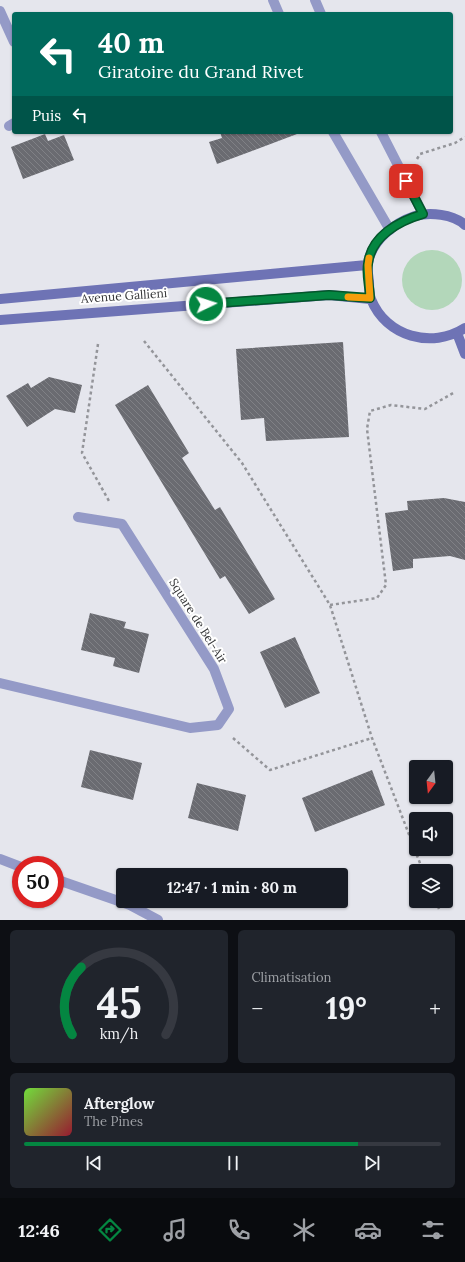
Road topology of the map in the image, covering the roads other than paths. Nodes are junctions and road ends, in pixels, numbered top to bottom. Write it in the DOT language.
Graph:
graph roads {
  1 [pos="273,0"];
  2 [pos="315,0"];
  3 [pos="0,11"];
  4 [pos="278,12"];
  5 [pos="320,12"];
  6 [pos="12,38"];
  7 [pos="334,134"];
  8 [pos="382,134"];
  9 [pos="423,214"];
  10 [pos="465,224"];
  11 [pos="390,230"];
  12 [pos="368,265"];
  13 [pos="370,298"];
  14 [pos="0,299"];
  15 [pos="0,320"];
  16 [pos="461,330"];
  17 [pos="465,354"];
  18 [pos="78,517"];
  19 [pos="0,683"];
  20 [pos="0,860"];
  21 [pos="12,864"];
  22 [pos="64,882"];
  23 [pos="158,920"];
  1 -- 4 [label="street"];
  2 -- 5 [label="street"];
  3 -- 6 [label="street"];
  7 -- 11 [label="street"];
  8 -- 9 [label="street"];
  9 -- 10 [label="main road"];
  9 -- 11 [label="main road"];
  11 -- 12 [label="main road"];
  12 -- 13 [label="main road"];
  12 -- 14 [label="main road, Avenue Gallieni"];
  13 -- 15 [label="main road, Avenue Gallieni"];
  13 -- 16 [label="main road"];
  16 -- 17 [label="main road"];
  18 -- 19 [label="street, Square de Bel-Air"];
  20 -- 21 [label="street"];
  22 -- 23 [label="street"];
}
